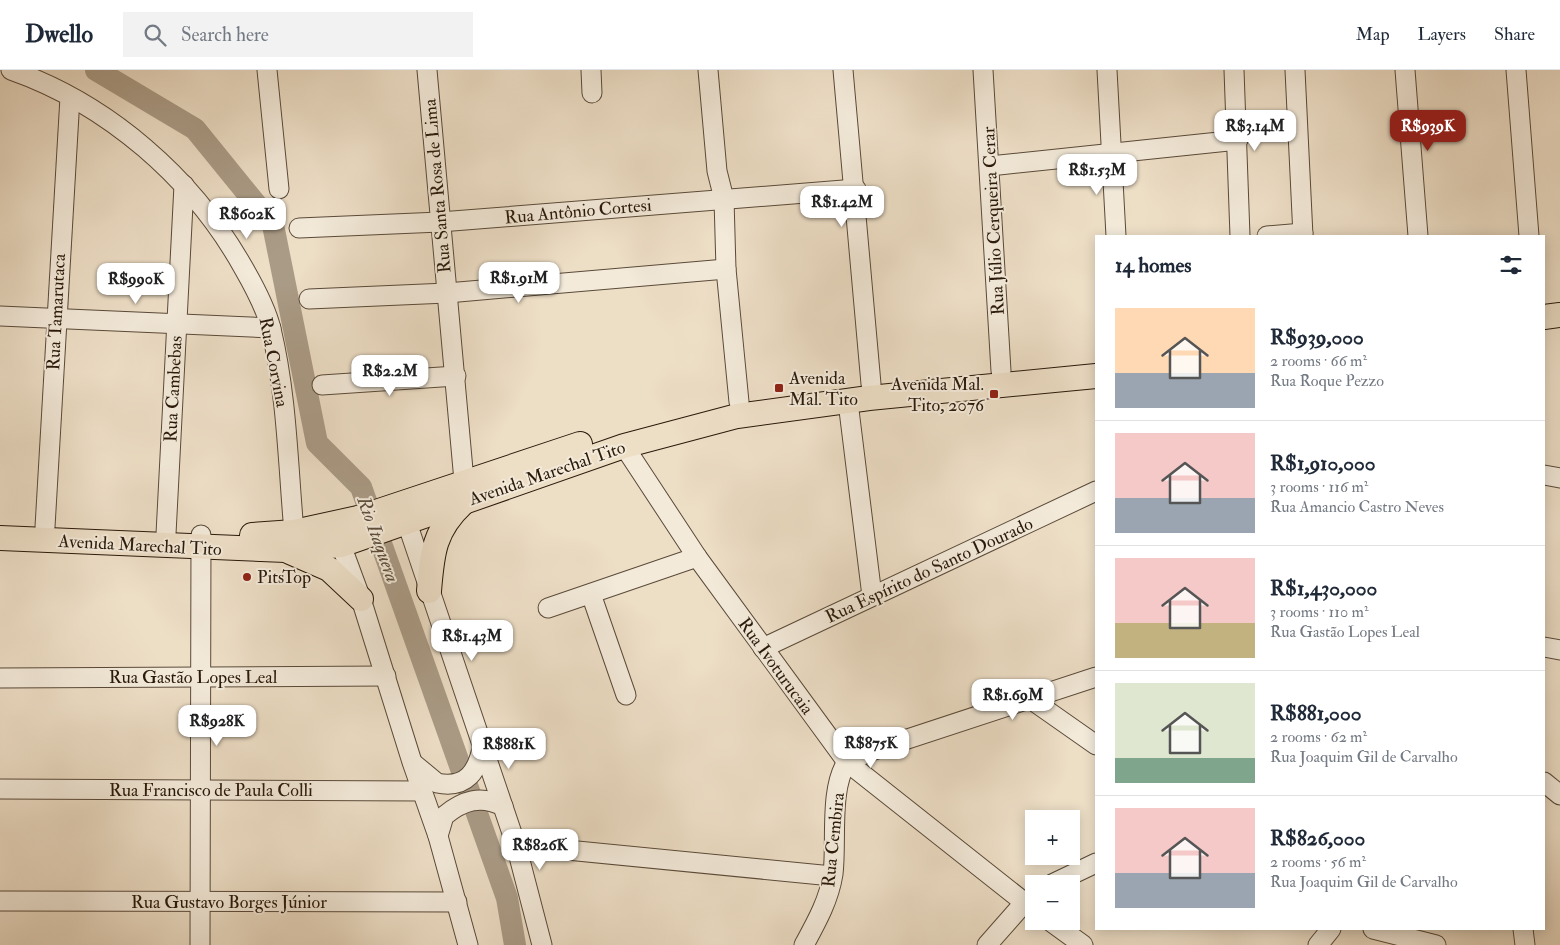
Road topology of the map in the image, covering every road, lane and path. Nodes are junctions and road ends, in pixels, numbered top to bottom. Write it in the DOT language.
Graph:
graph roads {
  1 [pos="11,70"];
  2 [pos="267,70"];
  3 [pos="427,70"];
  4 [pos="591,70"];
  5 [pos="708,70"];
  6 [pos="843,70"];
  7 [pos="983,70"];
  8 [pos="1107,70"];
  9 [pos="1234,70"];
  10 [pos="1296,70"];
  11 [pos="1405,70"];
  12 [pos="1516,70"];
  13 [pos="592,93"];
  14 [pos="70,97"];
  15 [pos="1238,140"];
  16 [pos="1112,153"];
  17 [pos="990,166"];
  18 [pos="184,185"];
  19 [pos="856,189"];
  20 [pos="278,190"];
  21 [pos="724,199"];
  22 [pos="440,222"];
  23 [pos="299,228"];
  24 [pos="1116,235"];
  25 [pos="1240,235"];
  26 [pos="1303,235"];
  27 [pos="1418,235"];
  28 [pos="1529,235"];
  29 [pos="726,269"];
  30 [pos="447,293"];
  31 [pos="309,299"];
  32 [pos="1560,315"];
  33 [pos="0,316"];
  34 [pos="1545,317"];
  35 [pos="56,318"];
  36 [pos="176,323"];
  37 [pos="271,328"];
  38 [pos="1560,332"];
  39 [pos="1545,333"];
  40 [pos="1095,362"];
  41 [pos="1001,371"];
  42 [pos="456,376"];
  43 [pos="1095,376"];
  44 [pos="872,384"];
  45 [pos="322,385"];
  46 [pos="739,402"];
  47 [pos="848,402"];
  48 [pos="624,446"];
  49 [pos="1560,466"];
  50 [pos="1545,468"];
  51 [pos="1545,475"];
  52 [pos="1560,478"];
  53 [pos="466,490"];
  54 [pos="1095,491"];
  55 [pos="396,516"];
  56 [pos="44,527"];
  57 [pos="2,529"];
  58 [pos="348,531"];
  59 [pos="166,534"];
  60 [pos="202,541"];
  61 [pos="290,541"];
  62 [pos="697,557"];
  63 [pos="429,591"];
  64 [pos="591,594"];
  65 [pos="872,596"];
  66 [pos="361,599"];
  67 [pos="548,608"];
  68 [pos="1545,647"];
  69 [pos="763,648"];
  70 [pos="1560,650"];
  71 [pos="386,676"];
  72 [pos="201,677"];
  73 [pos="1095,677"];
  74 [pos="0,678"];
  75 [pos="626,695"];
  76 [pos="1029,698"];
  77 [pos="483,744"];
  78 [pos="1095,744"];
  79 [pos="412,762"];
  80 [pos="847,762"];
  81 [pos="1545,783"];
  82 [pos="0,789"];
  83 [pos="200,790"];
  84 [pos="422,791"];
  85 [pos="1560,795"];
  86 [pos="503,806"];
  87 [pos="438,836"];
  88 [pos="516,846"];
  89 [pos="1095,863"];
  90 [pos="1071,875"];
  91 [pos="832,876"];
  92 [pos="1025,899"];
  93 [pos="0,901"];
  94 [pos="200,902"];
  95 [pos="457,902"];
  96 [pos="1025,908"];
  97 [pos="1062,930"];
  98 [pos="1330,930"];
  99 [pos="1377,930"];
  100 [pos="1523,930"];
  101 [pos="465,940"];
  102 [pos="200,945"];
  103 [pos="542,945"];
  104 [pos="804,945"];
  105 [pos="987,945"];
  106 [pos="1083,945"];
  107 [pos="1318,945"];
  108 [pos="1436,945"];
  109 [pos="1525,945"];
  1 -- 14 [label="street, Rua Corvina"];
  2 -- 20 [label="street"];
  3 -- 22 [label="street, Rua Santa Rosa de Lima"];
  4 -- 13 [label="street"];
  5 -- 21 [label="street"];
  6 -- 19 [label="street"];
  7 -- 17 [label="street, Rua Júlio Cerqueira Cerar"];
  8 -- 16 [label="street"];
  9 -- 15 [label="street"];
  10 -- 26 [label="street"];
  11 -- 27 [label="street"];
  12 -- 28 [label="street"];
  14 -- 18 [label="street, Rua Corvina"];
  14 -- 35 [label="street, Rua Tamarutaca"];
  15 -- 16 [label="street"];
  15 -- 25 [label="street"];
  16 -- 17 [label="street"];
  16 -- 24 [label="street"];
  17 -- 41 [label="street, Rua Júlio Cerqueira Cerar"];
  18 -- 36 [label="street, Rua Cambebas"];
  18 -- 37 [label="street, Rua Corvina"];
  19 -- 21 [label="street, Rua Antônio Cortesi"];
  19 -- 44 [label="street"];
  21 -- 22 [label="street, Rua Antônio Cortesi"];
  21 -- 29 [label="street"];
  22 -- 23 [label="street, Rua Antônio Cortesi"];
  22 -- 30 [label="street, Rua Santa Rosa de Lima"];
  29 -- 30 [label="street"];
  29 -- 46 [label="street"];
  30 -- 31 [label="street"];
  30 -- 42 [label="street, Rua Santa Rosa de Lima"];
  32 -- 34 [label="main road"];
  33 -- 35 [label="street"];
  35 -- 36 [label="street"];
  35 -- 56 [label="street, Rua Tamarutaca"];
  36 -- 37 [label="street"];
  36 -- 59 [label="street, Rua Cambebas"];
  37 -- 61 [label="street, Rua Corvina"];
  38 -- 39 [label="main road"];
  40 -- 41 [label="main road, Avenida Marechal Tito"];
  41 -- 44 [label="main road, Avenida Marechal Tito"];
  42 -- 45 [label="street"];
  42 -- 53 [label="street, Rua Santa Rosa de Lima"];
  43 -- 47 [label="main road, Avenida Marechal Tito"];
  44 -- 46 [label="main road, Avenida Marechal Tito"];
  46 -- 53 [label="main road, Avenida Marechal Tito"];
  47 -- 48 [label="main road, Avenida Marechal Tito"];
  47 -- 65 [label="street"];
  48 -- 53 [label="main road, Avenida Marechal Tito"];
  48 -- 62 [label="street, Rua Ivoturucaia"];
  49 -- 50 [label="street"];
  51 -- 52 [label="street"];
  53 -- 55 [label="main road, Avenida Marechal Tito"];
  53 -- 63 [label="main road"];
  54 -- 65 [label="street, Rua Espírito do Santo Dourado"];
  55 -- 58 [label="main road, Avenida Marechal Tito"];
  55 -- 63 [label="street"];
  56 -- 57 [label="main road, Avenida Marechal Tito"];
  56 -- 59 [label="main road, Avenida Marechal Tito"];
  57 -- 60 [label="main road, Avenida Marechal Tito"];
  58 -- 61 [label="main road, Avenida Marechal Tito"];
  58 -- 66 [label="street"];
  59 -- 60 [label="main road, Avenida Marechal Tito"];
  60 -- 61 [label="main road, Avenida Marechal Tito"];
  60 -- 72 [label="street"];
  61 -- 66 [label="main road"];
  62 -- 64 [label="street"];
  62 -- 69 [label="street, Rua Ivoturucaia"];
  63 -- 77 [label="street"];
  64 -- 67 [label="street"];
  64 -- 75 [label="street"];
  65 -- 69 [label="street, Rua Espírito do Santo Dourado"];
  66 -- 71 [label="street"];
  68 -- 70 [label="street"];
  69 -- 80 [label="street, Rua Ivoturucaia"];
  71 -- 72 [label="street, Rua Gastão Lopes Leal"];
  71 -- 79 [label="street"];
  72 -- 74 [label="street, Rua Gastão Lopes Leal"];
  72 -- 83 [label="street"];
  73 -- 76 [label="street"];
  76 -- 78 [label="street"];
  76 -- 80 [label="street"];
  77 -- 79 [label="street"];
  77 -- 86 [label="street"];
  79 -- 84 [label="street"];
  80 -- 91 [label="street, Rua Cembira"];
  80 -- 92 [label="street, Rua Ivoturucaia"];
  81 -- 85 [label="street"];
  82 -- 83 [label="street, Rua Francisco de Paula Colli"];
  83 -- 84 [label="street, Rua Francisco de Paula Colli"];
  83 -- 94 [label="street"];
  84 -- 87 [label="street"];
  86 -- 87 [label="street"];
  86 -- 88 [label="street"];
  87 -- 95 [label="street"];
  88 -- 91 [label="street"];
  88 -- 103 [label="street"];
  89 -- 90 [label="street"];
  91 -- 104 [label="street, Rua Cembira"];
  93 -- 94 [label="street, Rua Gustavo Borges Júnior"];
  94 -- 95 [label="street, Rua Gustavo Borges Júnior"];
  94 -- 102 [label="street"];
  95 -- 101 [label="street"];
  96 -- 105 [label="street"];
  97 -- 106 [label="street"];
  98 -- 107 [label="street"];
  99 -- 108 [label="street"];
  100 -- 109 [label="street"];
}
